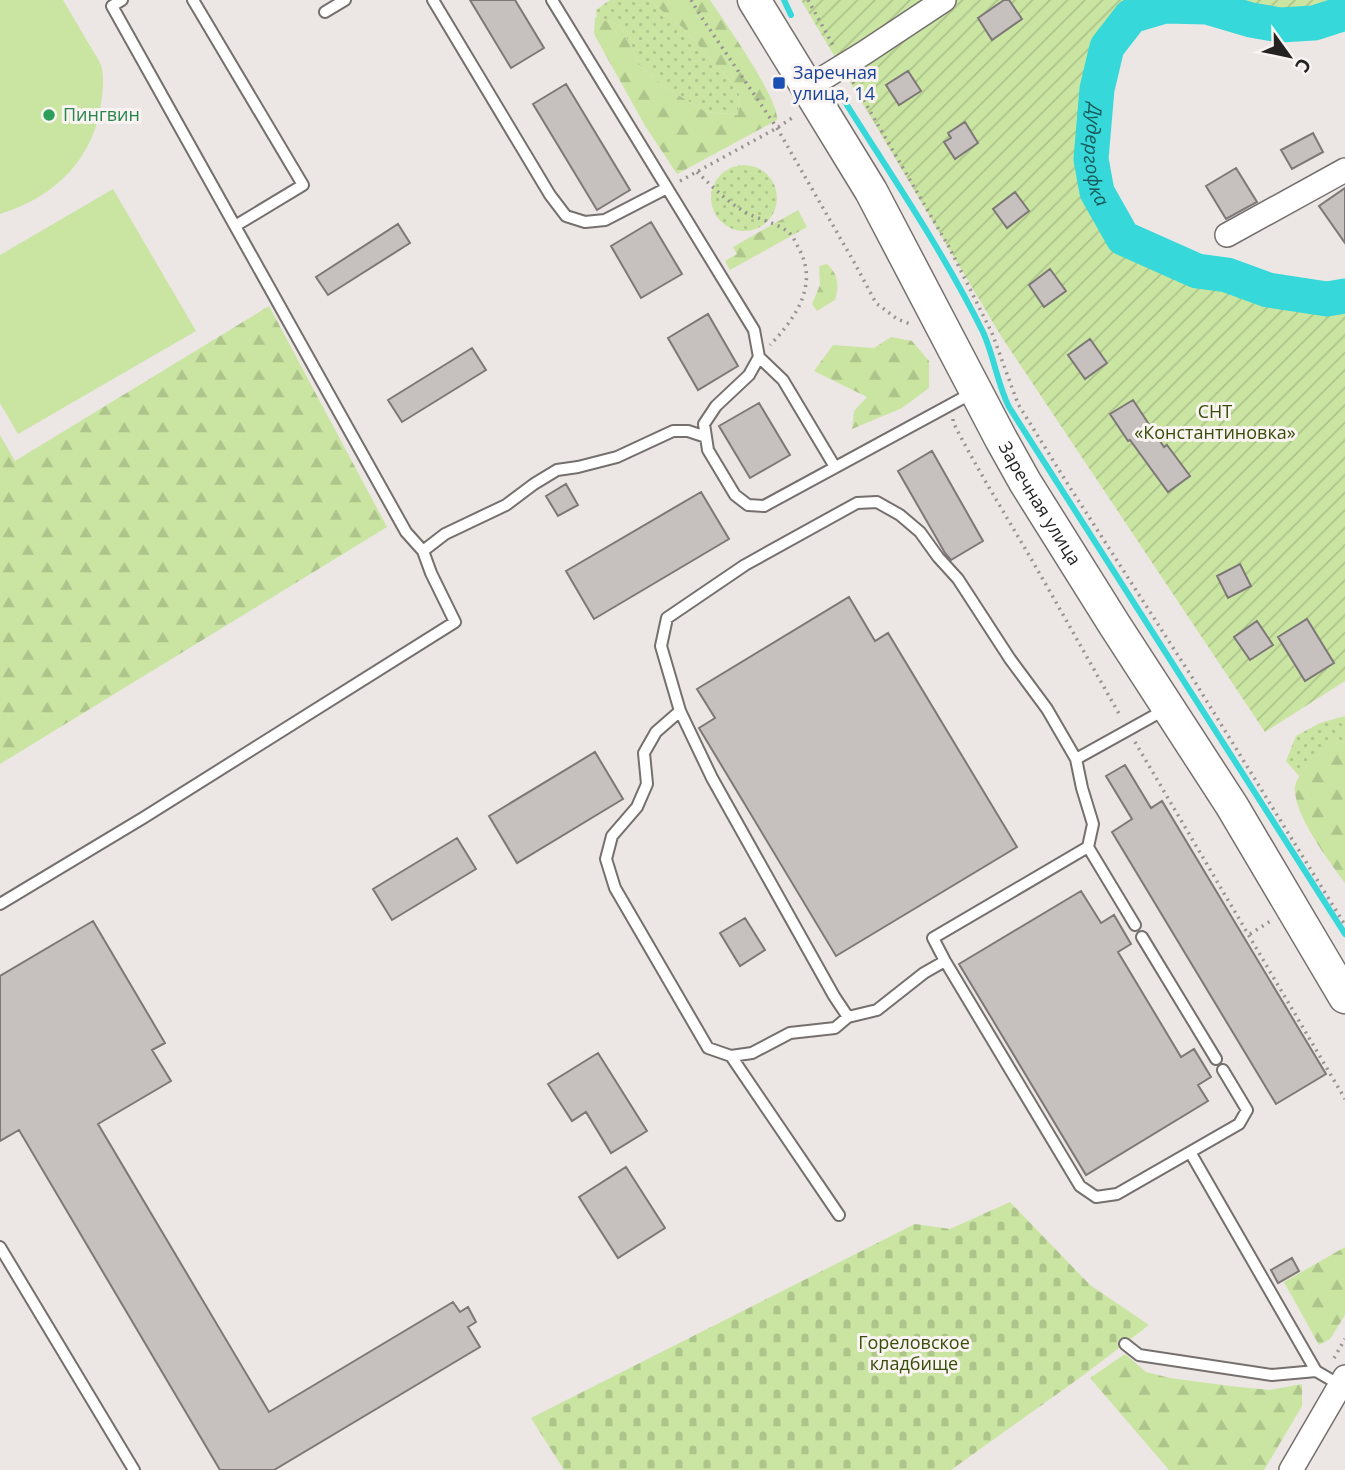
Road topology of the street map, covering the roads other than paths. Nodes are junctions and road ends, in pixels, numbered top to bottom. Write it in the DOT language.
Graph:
graph roads {
  1 [pos="122,0"];
  2 [pos="193,0"];
  3 [pos="345,0"];
  4 [pos="433,0"];
  5 [pos="552,0"];
  6 [pos="754,0"];
  7 [pos="944,0"];
  8 [pos="325,12"];
  9 [pos="799,97"];
  10 [pos="1345,170"];
  11 [pos="667,188"];
  12 [pos="234,226"];
  13 [pos="1227,236"];
  14 [pos="759,357"];
  15 [pos="965,397"];
  16 [pos="706,437"];
  17 [pos="835,467"];
  18 [pos="423,551"];
  19 [pos="1169,708"];
  20 [pos="680,711"];
  21 [pos="1076,759"];
  22 [pos="1088,847"];
  23 [pos="0,904"];
  24 [pos="1135,925"];
  25 [pos="1142,937"];
  26 [pos="944,961"];
  27 [pos="1345,997"];
  28 [pos="848,1017"];
  29 [pos="731,1056"];
  30 [pos="1216,1059"];
  31 [pos="1223,1070"];
  32 [pos="1190,1152"];
  33 [pos="839,1215"];
  34 [pos="0,1247"];
  35 [pos="1125,1344"];
  36 [pos="1316,1371"];
  37 [pos="1341,1392"];
  38 [pos="134,1470"];
  39 [pos="1291,1470"];
  1 -- 12 [label="lane"];
  2 -- 12 [label="lane"];
  3 -- 8 [label="lane"];
  4 -- 11 [label="lane"];
  5 -- 11 [label="lane"];
  6 -- 9 [label="street, Заречная улица"];
  7 -- 9 [label="street"];
  9 -- 15 [label="street, Заречная улица"];
  10 -- 13 [label="street"];
  11 -- 14 [label="lane"];
  12 -- 18 [label="lane"];
  14 -- 16 [label="lane"];
  14 -- 17 [label="lane"];
  15 -- 17 [label="lane"];
  15 -- 19 [label="street, Заречная улица"];
  16 -- 17 [label="lane"];
  16 -- 18 [label="lane"];
  18 -- 23 [label="lane"];
  19 -- 21 [label="lane"];
  19 -- 27 [label="street, Заречная улица"];
  20 -- 21 [label="lane"];
  20 -- 28 [label="lane"];
  20 -- 29 [label="lane"];
  21 -- 22 [label="lane"];
  22 -- 24 [label="lane"];
  22 -- 26 [label="lane"];
  25 -- 30 [label="lane"];
  26 -- 28 [label="lane"];
  26 -- 32 [label="lane"];
  28 -- 29 [label="lane"];
  29 -- 33 [label="lane"];
  31 -- 32 [label="lane"];
  32 -- 36 [label="lane"];
  34 -- 38 [label="lane"];
  35 -- 36 [label="lane"];
  36 -- 37 [label="lane"];
  37 -- 39 [label="street"];
}
